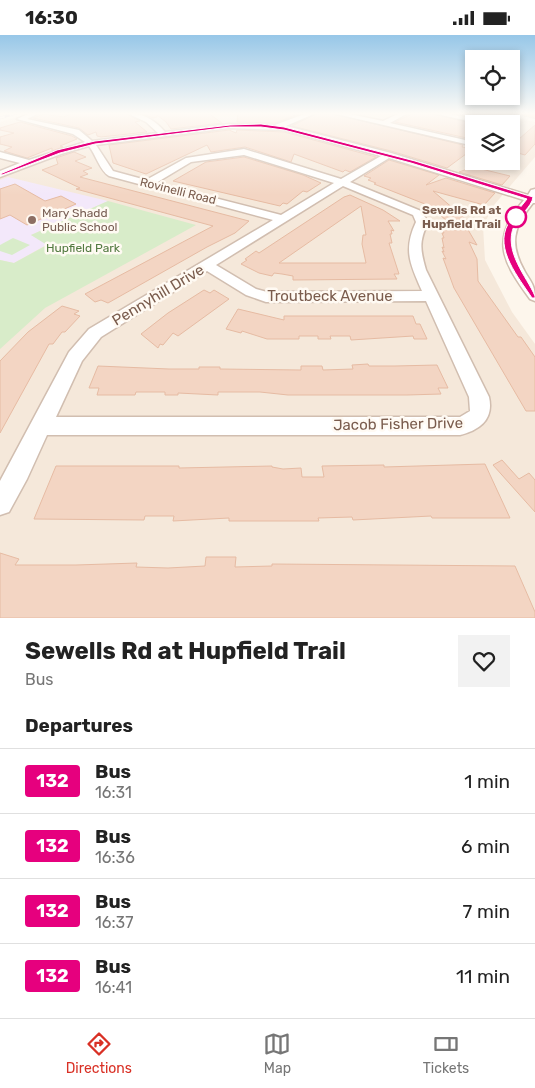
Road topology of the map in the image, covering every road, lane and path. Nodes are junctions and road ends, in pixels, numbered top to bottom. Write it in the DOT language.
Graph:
graph roads {
  1 [pos="84,140"];
  2 [pos="116,140"];
  3 [pos="329,140"];
  4 [pos="88,144"];
  5 [pos="0,155"];
  6 [pos="388,155"];
  7 [pos="29,163"];
  8 [pos="0,174"];
  9 [pos="148,183"];
  10 [pos="342,183"];
  11 [pos="534,197"];
  12 [pos="282,219"];
  13 [pos="208,266"];
  14 [pos="430,296"];
  15 [pos="535,296"];
  16 [pos="41,426"];
  17 [pos="0,503"];
  1 -- 4 [label="street, Rovinelli Road"];
  2 -- 4 [label="street"];
  3 -- 6 [label="street"];
  4 -- 7 [label="street"];
  4 -- 9 [label="street, Rovinelli Road"];
  5 -- 7 [label="street"];
  6 -- 10 [label="street, Pennyhill Drive"];
  6 -- 11 [label="street"];
  7 -- 8 [label="street"];
  9 -- 10 [label="street"];
  9 -- 12 [label="street, Rovinelli Road"];
  10 -- 12 [label="street, Pennyhill Drive"];
  10 -- 14 [label="street, Jacob Fisher Drive"];
  11 -- 15 [label="street"];
  12 -- 13 [label="street, Pennyhill Drive"];
  13 -- 14 [label="street, Troutbeck Avenue"];
  13 -- 16 [label="street, Pennyhill Drive"];
  14 -- 16 [label="street, Jacob Fisher Drive"];
  16 -- 17 [label="street, Pennyhill Drive"];
}
